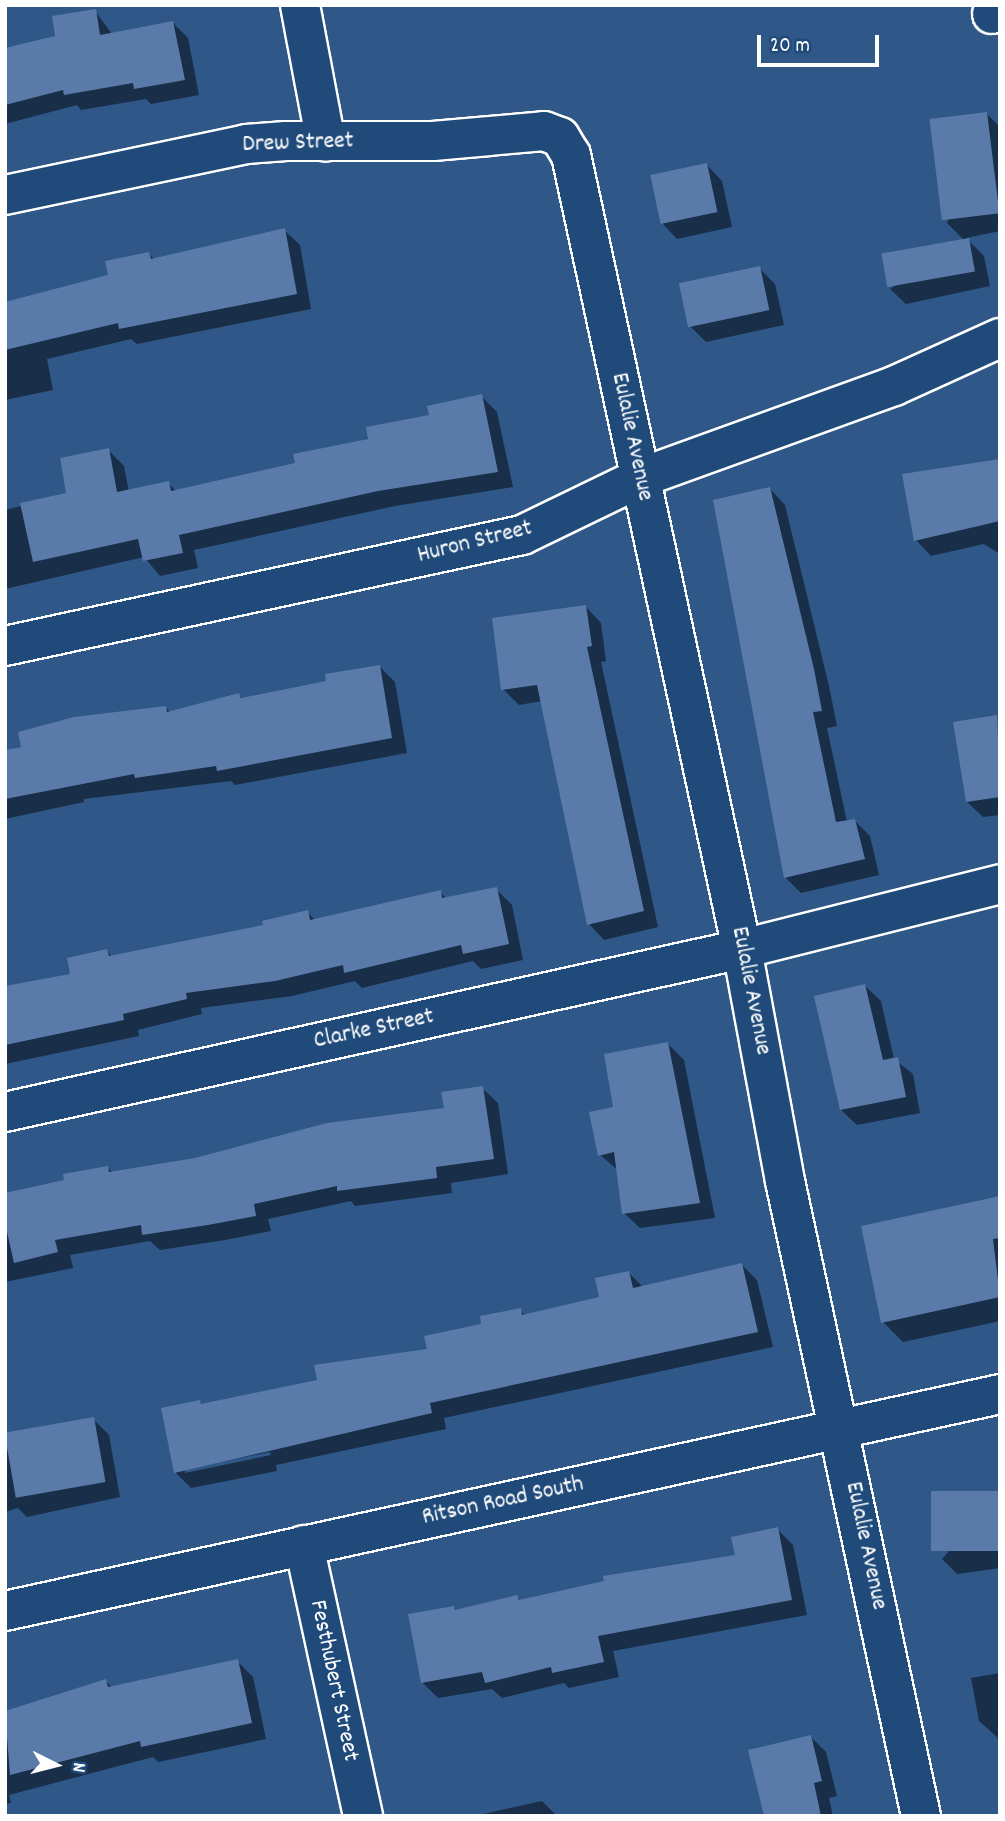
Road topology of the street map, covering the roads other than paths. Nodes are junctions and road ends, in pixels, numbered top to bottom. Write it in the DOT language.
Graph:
graph roads {
  1 [pos="300,5"];
  2 [pos="326,142"];
  3 [pos="575,167"];
  4 [pos="5,195"];
  5 [pos="1000,338"];
  6 [pos="639,478"];
  7 [pos="5,646"];
  8 [pos="1000,884"];
  9 [pos="742,949"];
  10 [pos="5,1112"];
  11 [pos="1000,1394"];
  12 [pos="841,1430"];
  13 [pos="304,1545"];
  14 [pos="5,1611"];
  15 [pos="363,1816"];
  16 [pos="921,1816"];
  1 -- 2 [label="street"];
  2 -- 3 [label="street, Drew Street"];
  2 -- 4 [label="street, Drew Street"];
  3 -- 6 [label="street, Eulalie Avenue"];
  5 -- 6 [label="street, Huron Street"];
  6 -- 7 [label="street, Huron Street"];
  6 -- 9 [label="street, Eulalie Avenue"];
  8 -- 9 [label="street, Clarke Street"];
  9 -- 10 [label="street, Clarke Street"];
  9 -- 12 [label="street, Eulalie Avenue"];
  11 -- 12 [label="street, Ritson Road South"];
  12 -- 13 [label="street, Ritson Road South"];
  12 -- 16 [label="street, Eulalie Avenue"];
  13 -- 14 [label="street, Ritson Road South"];
  13 -- 15 [label="street, Festhubert Street"];
}
